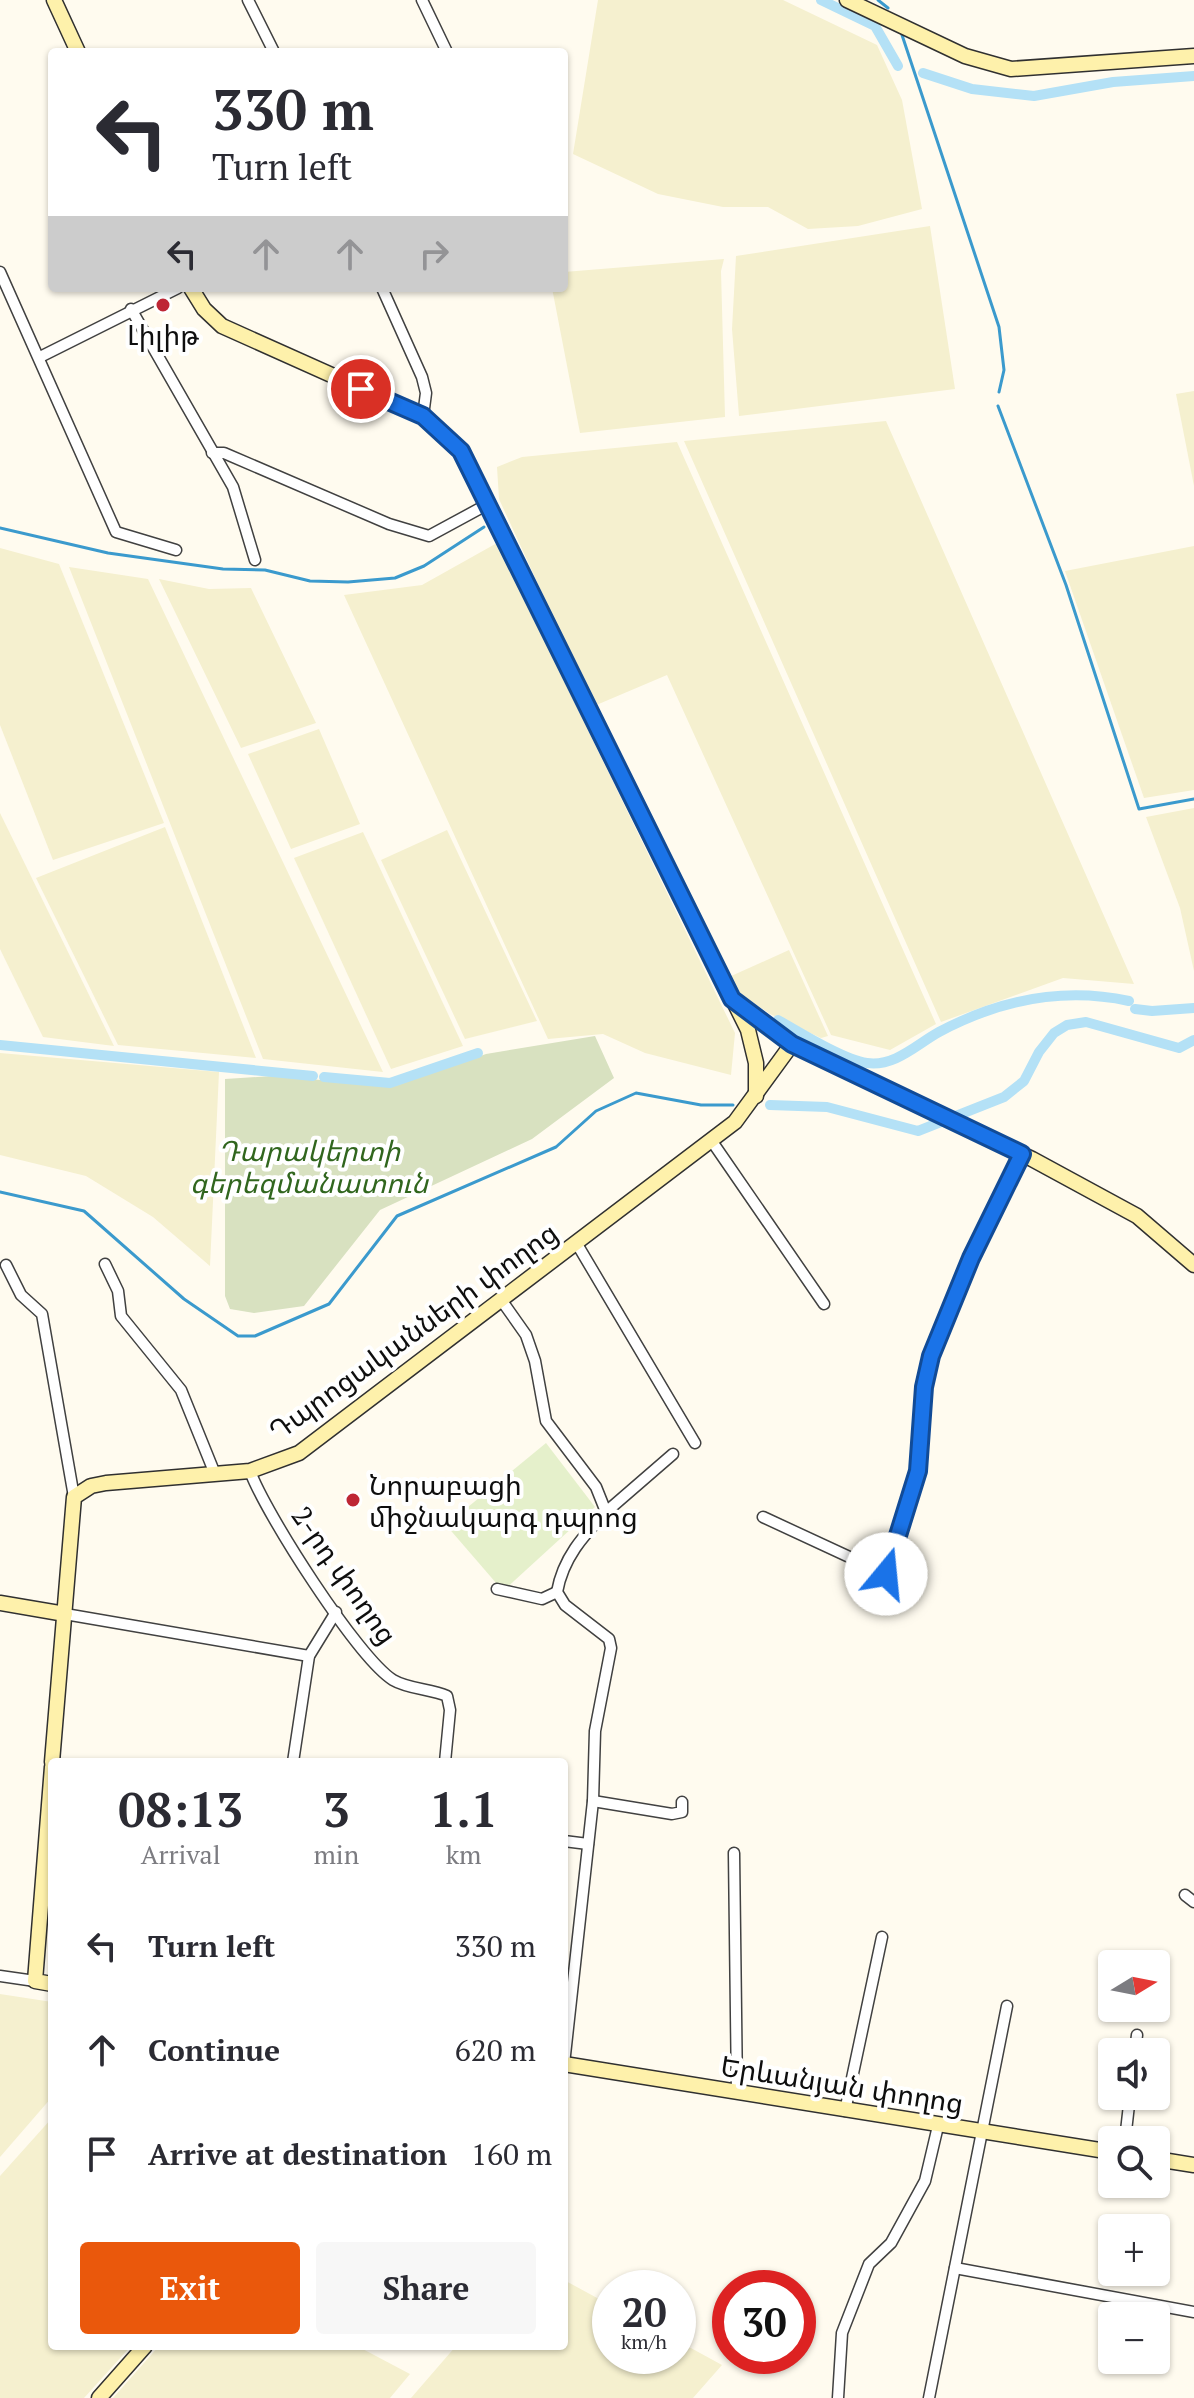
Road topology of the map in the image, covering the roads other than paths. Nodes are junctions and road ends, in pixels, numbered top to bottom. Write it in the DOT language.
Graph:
graph roads {
  1 [pos="54,0"];
  2 [pos="248,0"];
  3 [pos="422,0"];
  4 [pos="847,0"];
  5 [pos="76,48"];
  6 [pos="272,48"];
  7 [pos="445,48"];
  8 [pos="1194,56"];
  9 [pos="0,272"];
  10 [pos="169,292"];
  11 [pos="193,292"];
  12 [pos="384,292"];
  13 [pos="131,309"];
  14 [pos="40,357"];
  15 [pos="423,416"];
  16 [pos="212,453"];
  17 [pos="488,504"];
  18 [pos="176,550"];
  19 [pos="255,560"];
  20 [pos="732,999"];
  21 [pos="792,1044"];
  22 [pos="756,1096"];
  23 [pos="711,1140"];
  24 [pos="1022,1154"];
  25 [pos="577,1244"];
  26 [pos="105,1264"];
  27 [pos="6,1265"];
  28 [pos="1194,1265"];
  29 [pos="502,1301"];
  30 [pos="824,1304"];
  31 [pos="695,1443"];
  32 [pos="673,1454"];
  33 [pos="250,1471"];
  34 [pos="215,1474"];
  35 [pos="74,1497"];
  36 [pos="606,1512"];
  37 [pos="763,1517"];
  38 [pos="497,1589"];
  39 [pos="557,1592"];
  40 [pos="0,1603"];
  41 [pos="336,1612"];
  42 [pos="65,1614"];
  43 [pos="309,1656"];
  44 [pos="53,1758"];
  45 [pos="294,1758"];
  46 [pos="445,1758"];
  47 [pos="593,1801"];
  48 [pos="682,1802"];
  49 [pos="568,1842"];
  50 [pos="588,1844"];
  51 [pos="734,1853"];
  52 [pos="48,1875"];
  53 [pos="882,1937"];
  54 [pos="0,1976"];
  55 [pos="35,1981"];
  56 [pos="48,1983"];
  57 [pos="1007,2006"];
  58 [pos="568,2027"];
  59 [pos="1137,2035"];
  60 [pos="1137,2038"];
  61 [pos="568,2065"];
  62 [pos="737,2093"];
  63 [pos="845,2111"];
  64 [pos="938,2126"];
  65 [pos="981,2133"];
  66 [pos="1098,2150"];
  67 [pos="1170,2161"];
  68 [pos="1194,2165"];
  69 [pos="955,2268"];
  70 [pos="1194,2312"];
  71 [pos="141,2350"];
  72 [pos="99,2398"];
  73 [pos="838,2398"];
  74 [pos="929,2398"];
  1 -- 5 [label="main road"];
  2 -- 6 [label="street"];
  3 -- 7 [label="street"];
  4 -- 8 [label="main road"];
  9 -- 14 [label="street"];
  10 -- 13 [label="street"];
  11 -- 15 [label="main road"];
  12 -- 15 [label="street"];
  13 -- 14 [label="street"];
  13 -- 16 [label="street"];
  14 -- 18 [label="street"];
  15 -- 17 [label="main road"];
  16 -- 17 [label="street"];
  16 -- 19 [label="street"];
  17 -- 20 [label="main road"];
  20 -- 21 [label="main road"];
  20 -- 22 [label="main road"];
  21 -- 22 [label="main road, Դպրոցականների փողոց"];
  21 -- 24 [label="main road"];
  22 -- 23 [label="main road, Դպրոցականների փողոց"];
  23 -- 25 [label="main road, Դպրոցականների փողոց"];
  23 -- 30 [label="street"];
  24 -- 28 [label="main road"];
  24 -- 37 [label="street"];
  25 -- 29 [label="main road, Դպրոցականների փողոց"];
  25 -- 31 [label="street"];
  26 -- 34 [label="street"];
  27 -- 35 [label="street"];
  29 -- 33 [label="main road, Դպրոցականների փողոց"];
  29 -- 36 [label="street"];
  32 -- 36 [label="street"];
  33 -- 34 [label="main road, Դպրոցականների փողոց"];
  33 -- 41 [label="street, 2-րդ փողոց"];
  34 -- 35 [label="main road, Դպրոցականների փողոց"];
  35 -- 42 [label="main road"];
  36 -- 39 [label="street"];
  38 -- 39 [label="street"];
  39 -- 47 [label="street"];
  40 -- 42 [label="main road"];
  41 -- 43 [label="street"];
  41 -- 46 [label="street, 2-րդ փողոց"];
  42 -- 43 [label="street"];
  42 -- 44 [label="main road"];
  43 -- 45 [label="street"];
  47 -- 48 [label="street"];
  47 -- 50 [label="street"];
  49 -- 50 [label="street"];
  50 -- 58 [label="street"];
  51 -- 62 [label="street"];
  52 -- 55 [label="main road"];
  53 -- 63 [label="street"];
  54 -- 55 [label="street"];
  55 -- 56 [label="main road"];
  57 -- 65 [label="street"];
  59 -- 60 [label="street"];
  61 -- 62 [label="main road, Երևանյան փողոց"];
  62 -- 63 [label="main road, Երևանյան փողոց"];
  63 -- 64 [label="main road, Երևանյան փողոց"];
  64 -- 65 [label="main road, Երևանյան փողոց"];
  64 -- 73 [label="street"];
  65 -- 66 [label="main road, Երևանյան փողոց"];
  65 -- 69 [label="street"];
  67 -- 68 [label="main road"];
  69 -- 70 [label="street"];
  69 -- 74 [label="street"];
  71 -- 72 [label="main road"];
}
